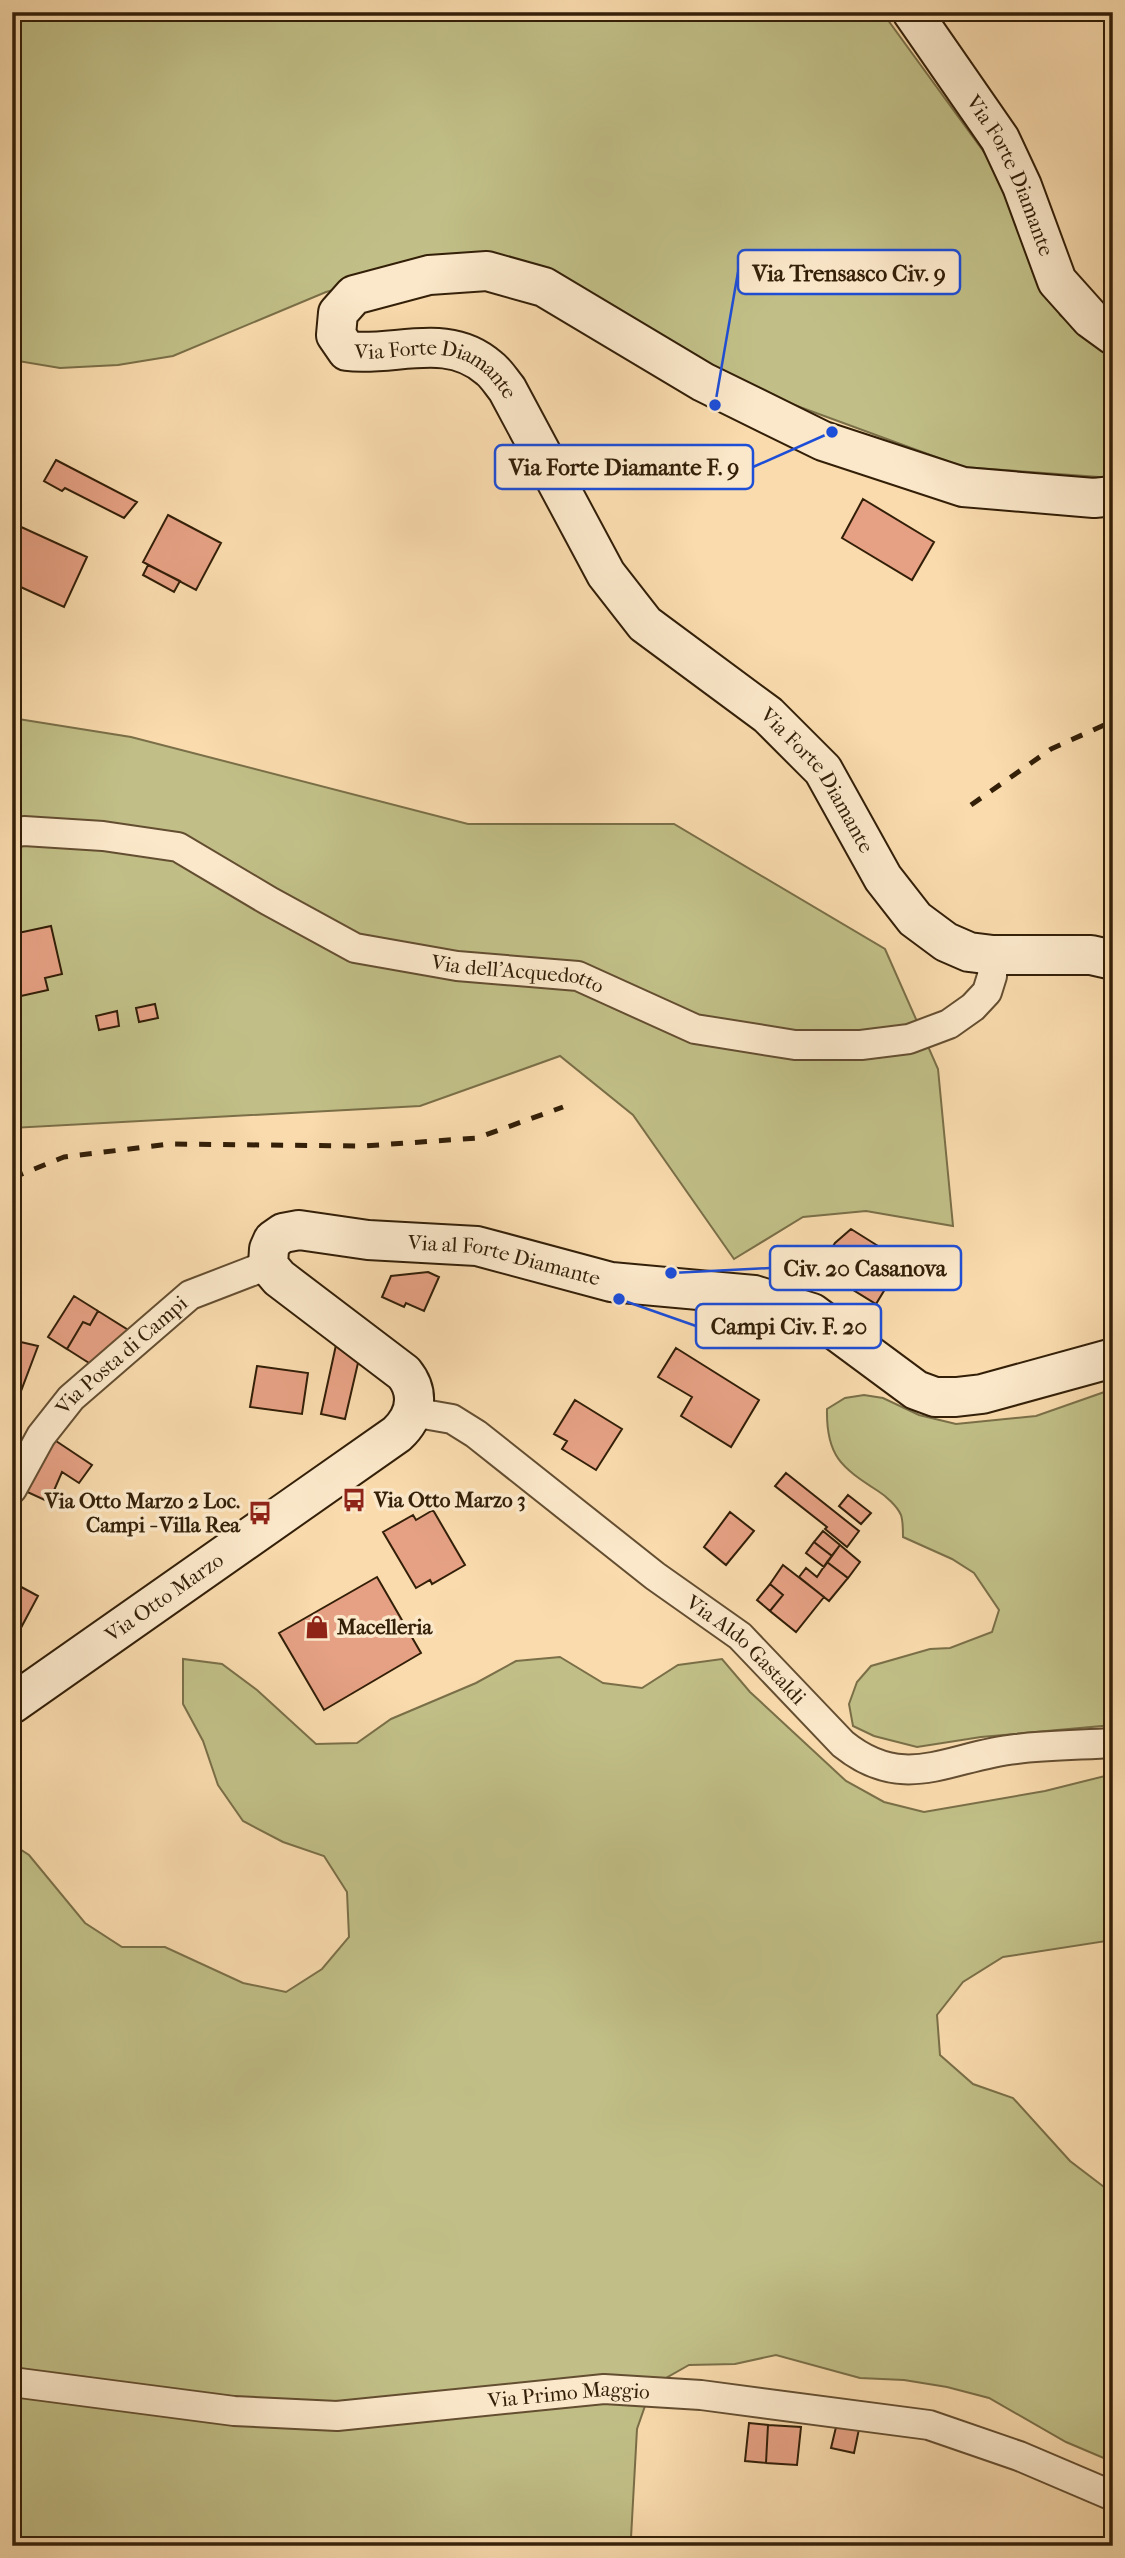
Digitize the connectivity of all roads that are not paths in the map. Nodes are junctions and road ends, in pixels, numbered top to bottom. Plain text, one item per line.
1 (912, 12) edge
2 (1113, 335) edge
3 (1113, 496) edge
4 (12, 833) edge
5 (993, 955) junction
6 (1113, 960) edge
7 (268, 1265) junction
8 (1113, 1358) edge
9 (412, 1412) junction
10 (12, 1489) edge
11 (12, 1704) edge
12 (1113, 1743) edge
13 (12, 2382) edge
14 (1113, 2496) edge

1 - 2 main road, Via Forte Diamante
3 - 5 main road, Via Forte Diamante
4 - 5 street, Via dell'Acquedotto
5 - 6 main road
7 - 8 main road, Via al Forte Diamante
7 - 9 main road
7 - 10 street, Via Posta di Campi
9 - 11 main road, Via Otto Marzo
9 - 12 street, Via Aldo Gastaldi
13 - 14 street, Via Primo Maggio

